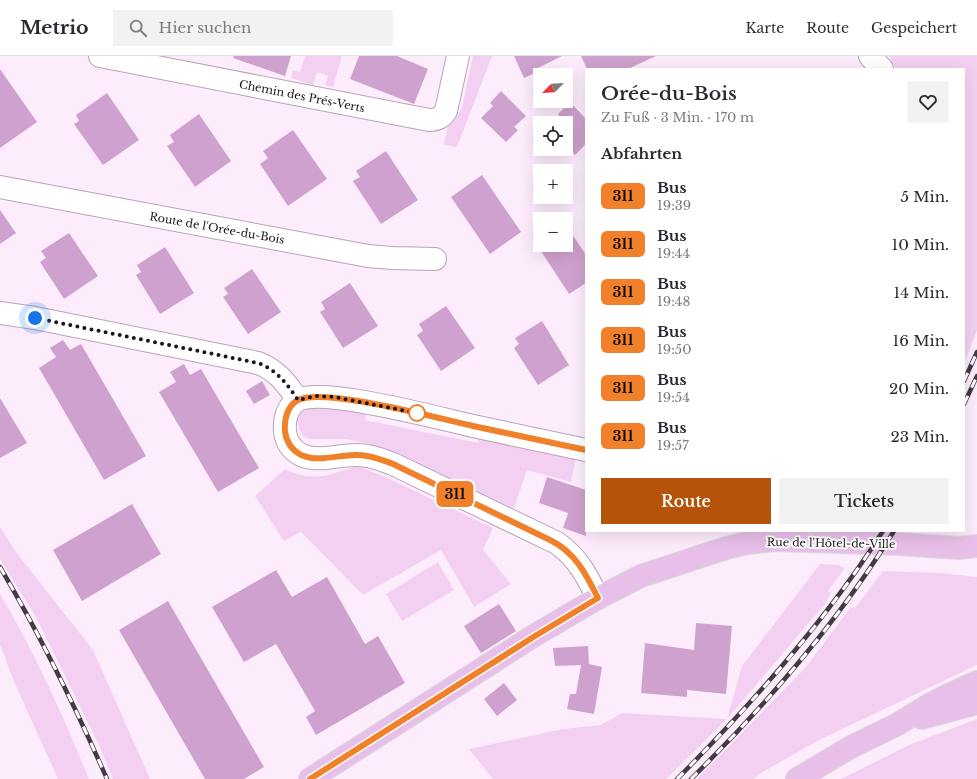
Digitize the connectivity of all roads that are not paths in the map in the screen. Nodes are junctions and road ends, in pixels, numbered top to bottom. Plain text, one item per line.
1 (100, 56) edge
2 (458, 56) edge
3 (870, 56) edge
4 (881, 68) edge
5 (0, 187) edge
6 (435, 259) dead end
7 (0, 313) edge
8 (298, 400) junction
9 (585, 450) edge
10 (971, 549) edge
11 (598, 598) junction
12 (977, 682) edge
13 (977, 703) edge
14 (898, 724) junction
15 (310, 779) edge
16 (797, 779) edge

1 - 2 street, Chemin des Prés-Verts
3 - 4 street
5 - 6 street, Route de l'Orée-du-Bois
7 - 8 street
8 - 9 street
8 - 11 street
10 - 11 main road, Rue de l'Hôtel-de-Ville
11 - 15 main road, Rue de l'Hôtel-de-Ville
12 - 14 main road
13 - 14 main road
14 - 16 main road

